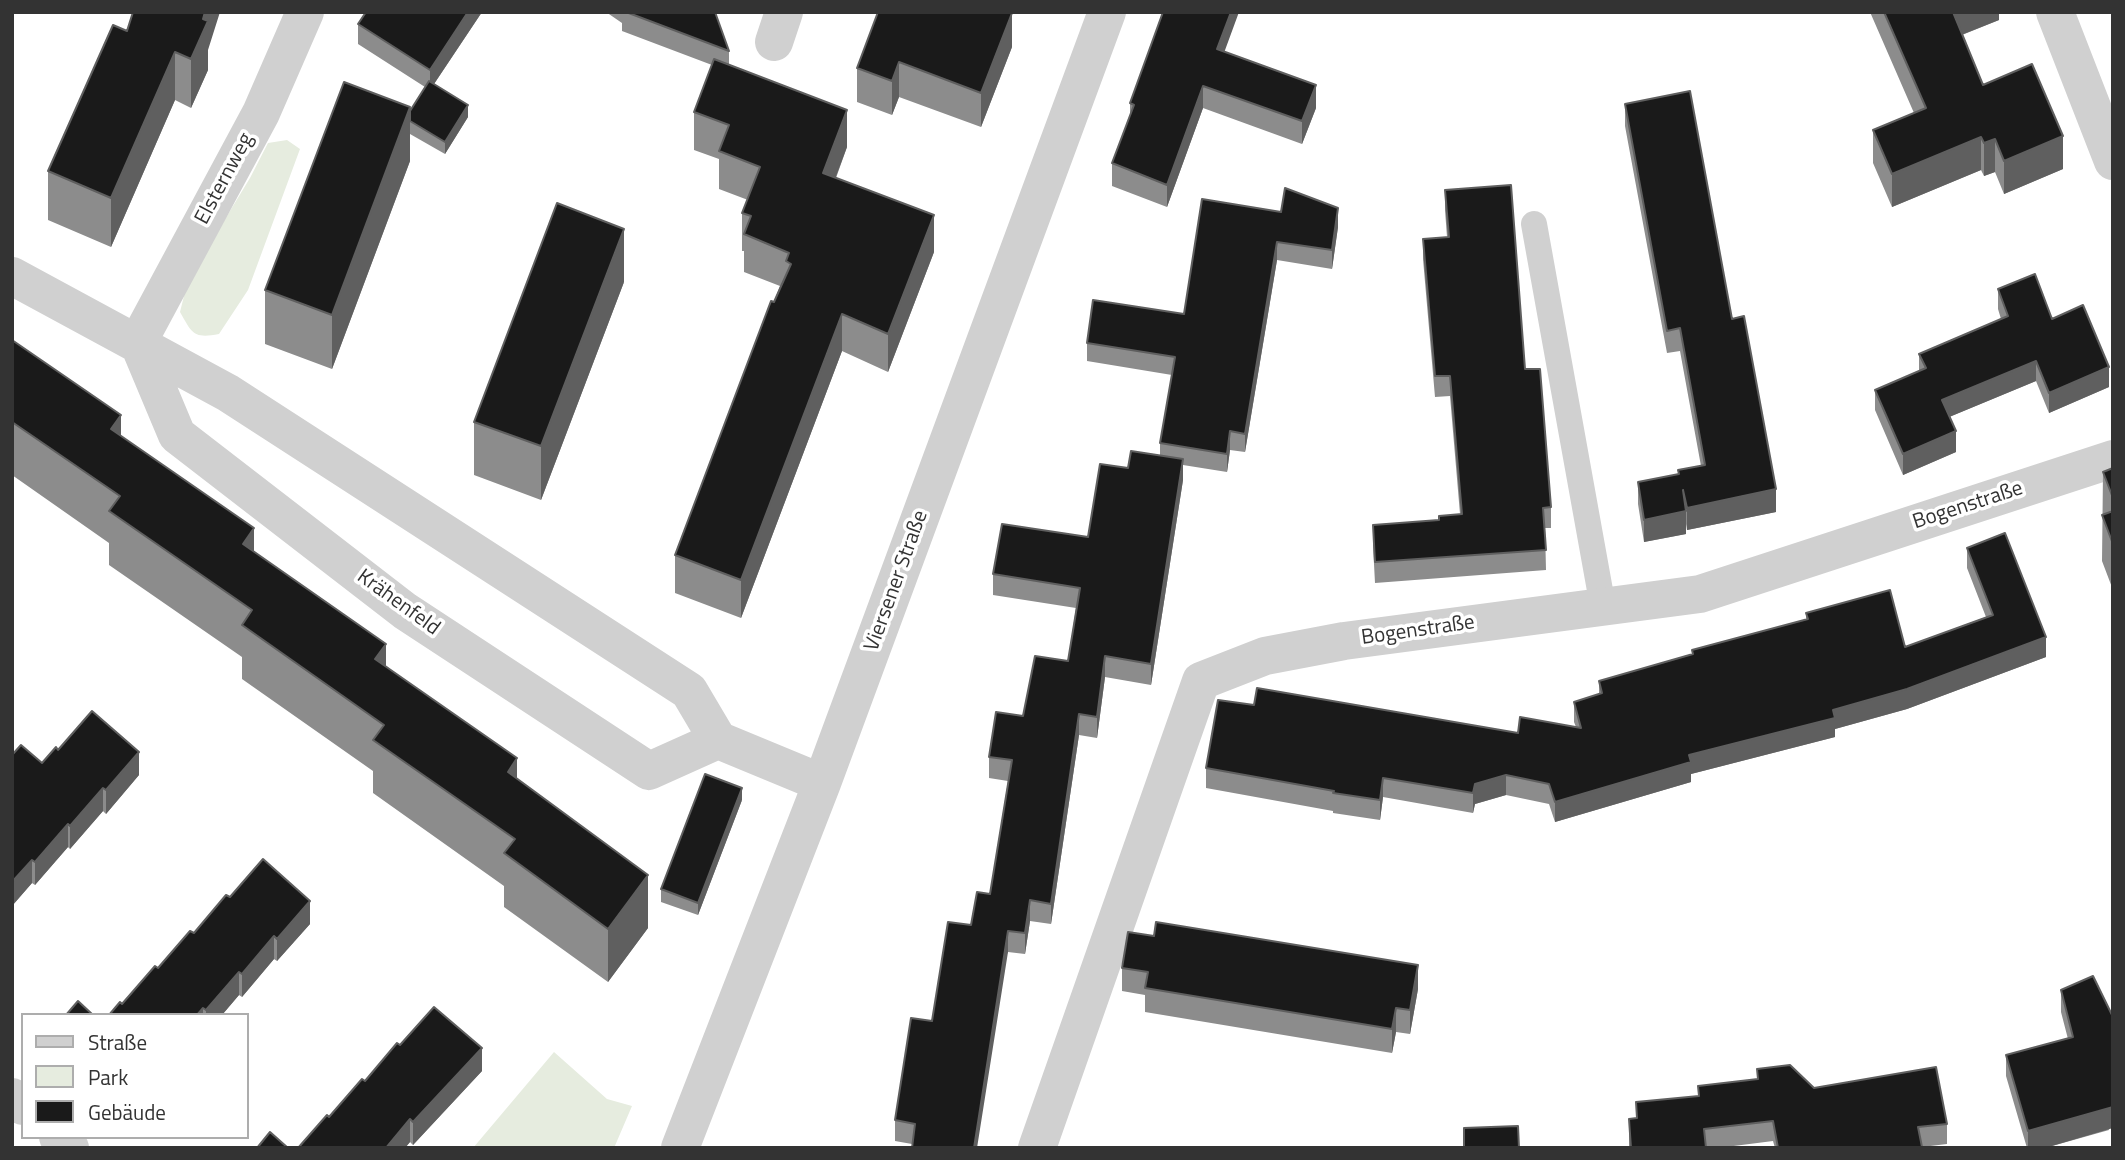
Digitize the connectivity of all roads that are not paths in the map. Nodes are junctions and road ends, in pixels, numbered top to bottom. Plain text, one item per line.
1 (305, 12) edge
2 (1107, 12) edge
3 (2055, 12) edge
4 (2113, 160) edge
5 (1534, 224) dead end
6 (12, 276) edge
7 (138, 342) junction
8 (2113, 458) edge
9 (1603, 607) junction
10 (718, 740) junction
11 (822, 782) junction
12 (680, 1148) edge
13 (1037, 1148) edge

1 - 7 street, Elsternweg
2 - 11 street, Viersener Straße
3 - 4 street
5 - 9 lane
6 - 7 street
7 - 10 street
7 - 10 street, Krähenfeld
8 - 9 street, Bogenstraße
9 - 13 street, Bogenstraße
10 - 11 street
11 - 12 street, Viersener Straße

